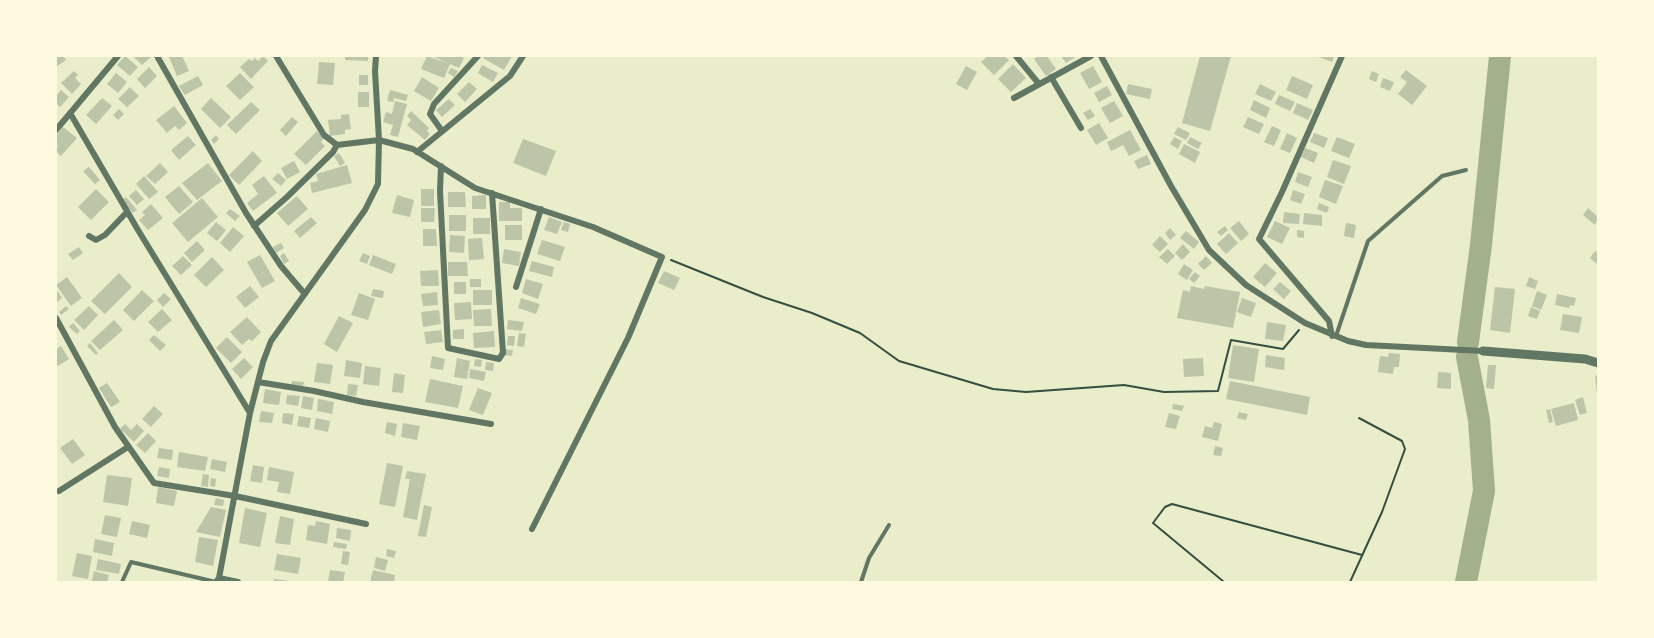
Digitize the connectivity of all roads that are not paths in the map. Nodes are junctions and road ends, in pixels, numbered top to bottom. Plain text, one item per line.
1 (118, 56) edge
2 (157, 56) edge
3 (276, 56) edge
4 (376, 56) edge
5 (478, 56) edge
6 (523, 56) edge
7 (1016, 56) edge
8 (1091, 56) edge
9 (1101, 56) edge
10 (1342, 56) edge
11 (1051, 77) junction
12 (1039, 84) junction
13 (1014, 98) dead end
14 (70, 113) junction
15 (1081, 128) dead end
16 (56, 130) edge
17 (442, 131) junction
18 (379, 140) junction
19 (337, 145) junction
20 (417, 152) junction
21 (441, 166) junction
22 (1466, 170) dead end
23 (492, 193) junction
24 (541, 209) junction
25 (128, 212) junction
26 (254, 226) junction
27 (89, 236) dead end
28 (516, 287) dead end
29 (304, 293) junction
30 (56, 318) edge
31 (1334, 336) junction
32 (1483, 351) joint
33 (1599, 363) edge
34 (258, 382) junction
35 (250, 413) junction
36 (491, 424) dead end
37 (128, 447) junction
38 (59, 491) dead end
39 (235, 496) junction
40 (366, 525) dead end
41 (889, 525) dead end
42 (532, 529) dead end
43 (217, 581) edge
44 (122, 582) edge
45 (238, 582) edge
46 (861, 582) edge

1 - 14 street
2 - 26 street
3 - 19 street
4 - 18 street
5 - 17 street
6 - 17 street
7 - 12 street
8 - 11 street
9 - 31 street
10 - 31 street
11 - 12 street
11 - 15 street
12 - 13 street
14 - 16 street
14 - 25 street
17 - 20 street
18 - 19 street
18 - 20 street
18 - 29 street
19 - 26 street
20 - 21 street
21 - 23 street
21 - 23 street
22 - 31 lane
23 - 24 street
24 - 28 street
24 - 42 street
25 - 27 street
25 - 35 street
26 - 29 street
29 - 34 street
30 - 37 street
31 - 32 street
32 - 33 street
34 - 35 street
34 - 36 street
35 - 39 street
37 - 38 street
37 - 39 street
39 - 40 street
39 - 43 street
41 - 46 lane
43 - 44 lane
43 - 45 street

